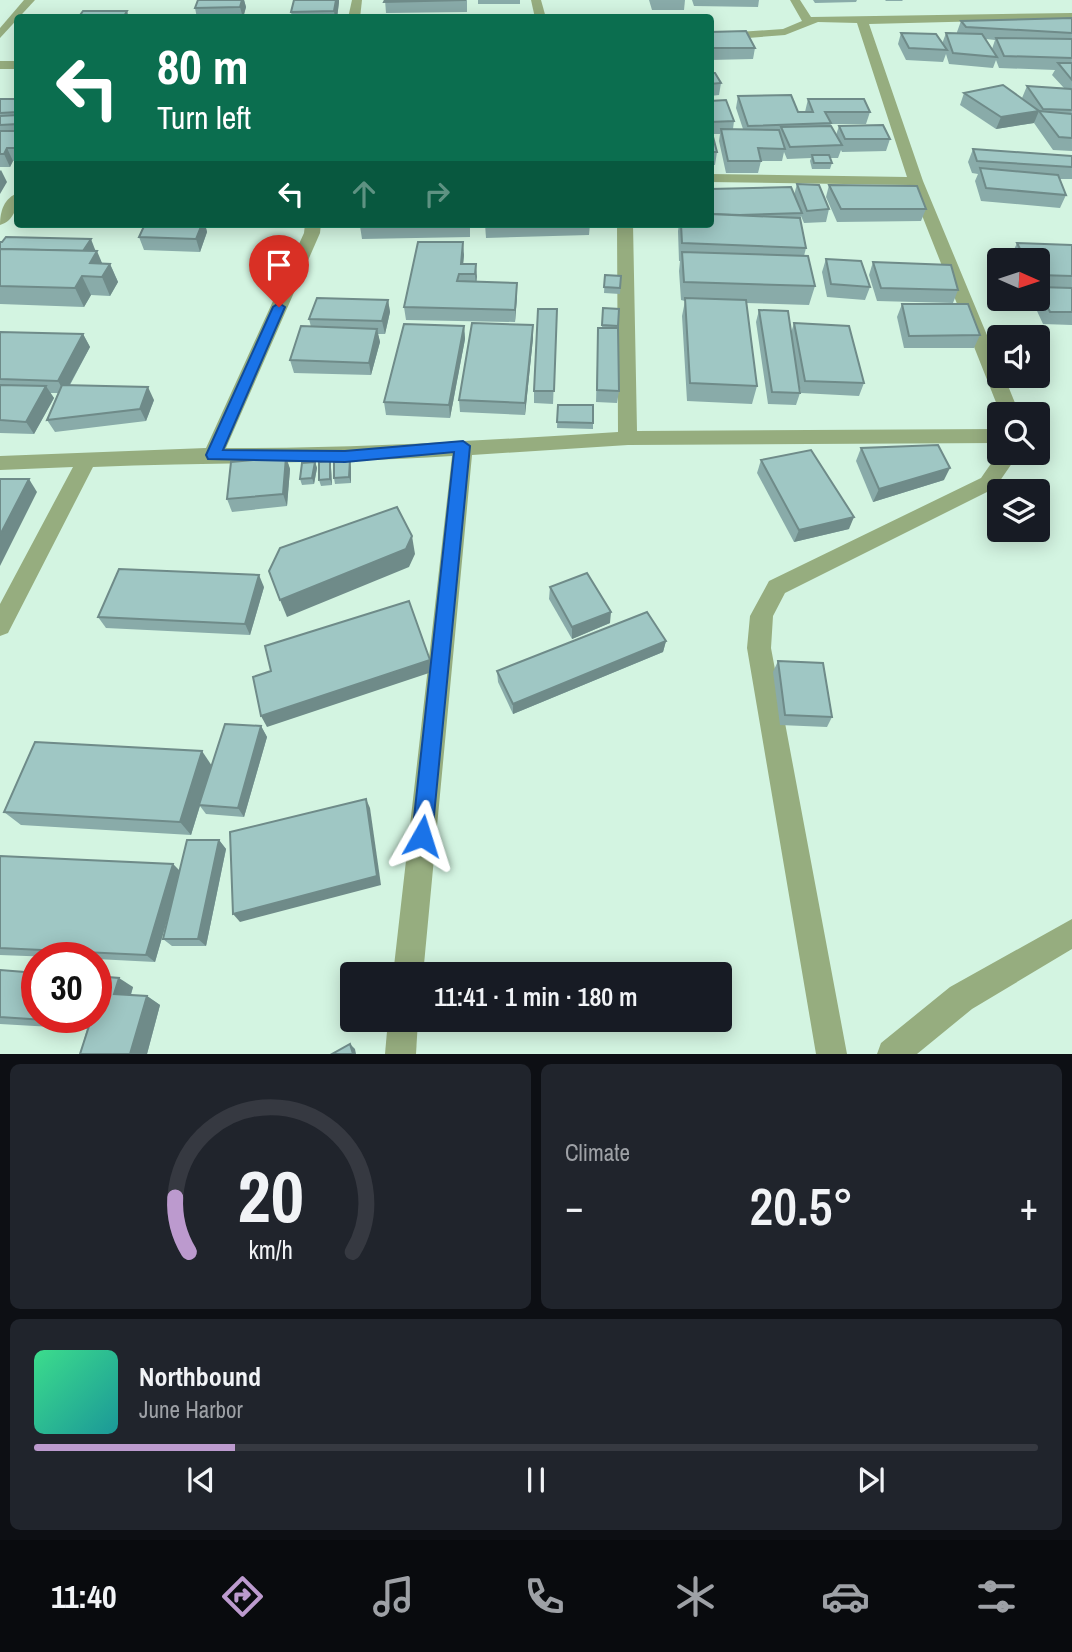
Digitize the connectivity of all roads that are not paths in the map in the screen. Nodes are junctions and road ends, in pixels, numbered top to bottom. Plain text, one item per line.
1 (30, 0) edge
2 (795, 0) edge
3 (18, 14) edge
4 (1072, 16) edge
5 (14, 19) edge
6 (862, 21) junction
7 (810, 24) junction
8 (0, 35) edge
9 (714, 38) edge
10 (714, 178) edge
11 (916, 181) junction
12 (14, 202) edge
13 (0, 220) edge
14 (311, 228) edge
15 (625, 228) edge
16 (1006, 402) edge
17 (987, 436) edge
18 (628, 438) junction
19 (463, 446) junction
20 (213, 455) junction
21 (86, 461) junction
22 (0, 463) edge
23 (1001, 465) edge
24 (0, 626) edge
25 (1072, 933) edge
26 (409, 962) edge
27 (402, 1032) edge
28 (400, 1054) edge
29 (832, 1054) edge
30 (892, 1054) edge

1 - 3 street
2 - 7 street
4 - 6 street
5 - 8 street
6 - 7 street
6 - 11 street
7 - 9 street
10 - 11 street
11 - 16 street
12 - 13 street
14 - 20 street
15 - 18 street
17 - 18 street
18 - 19 street
19 - 20 street
19 - 26 street
20 - 21 street
21 - 22 street
21 - 24 street
23 - 29 street
25 - 30 street
27 - 28 street

